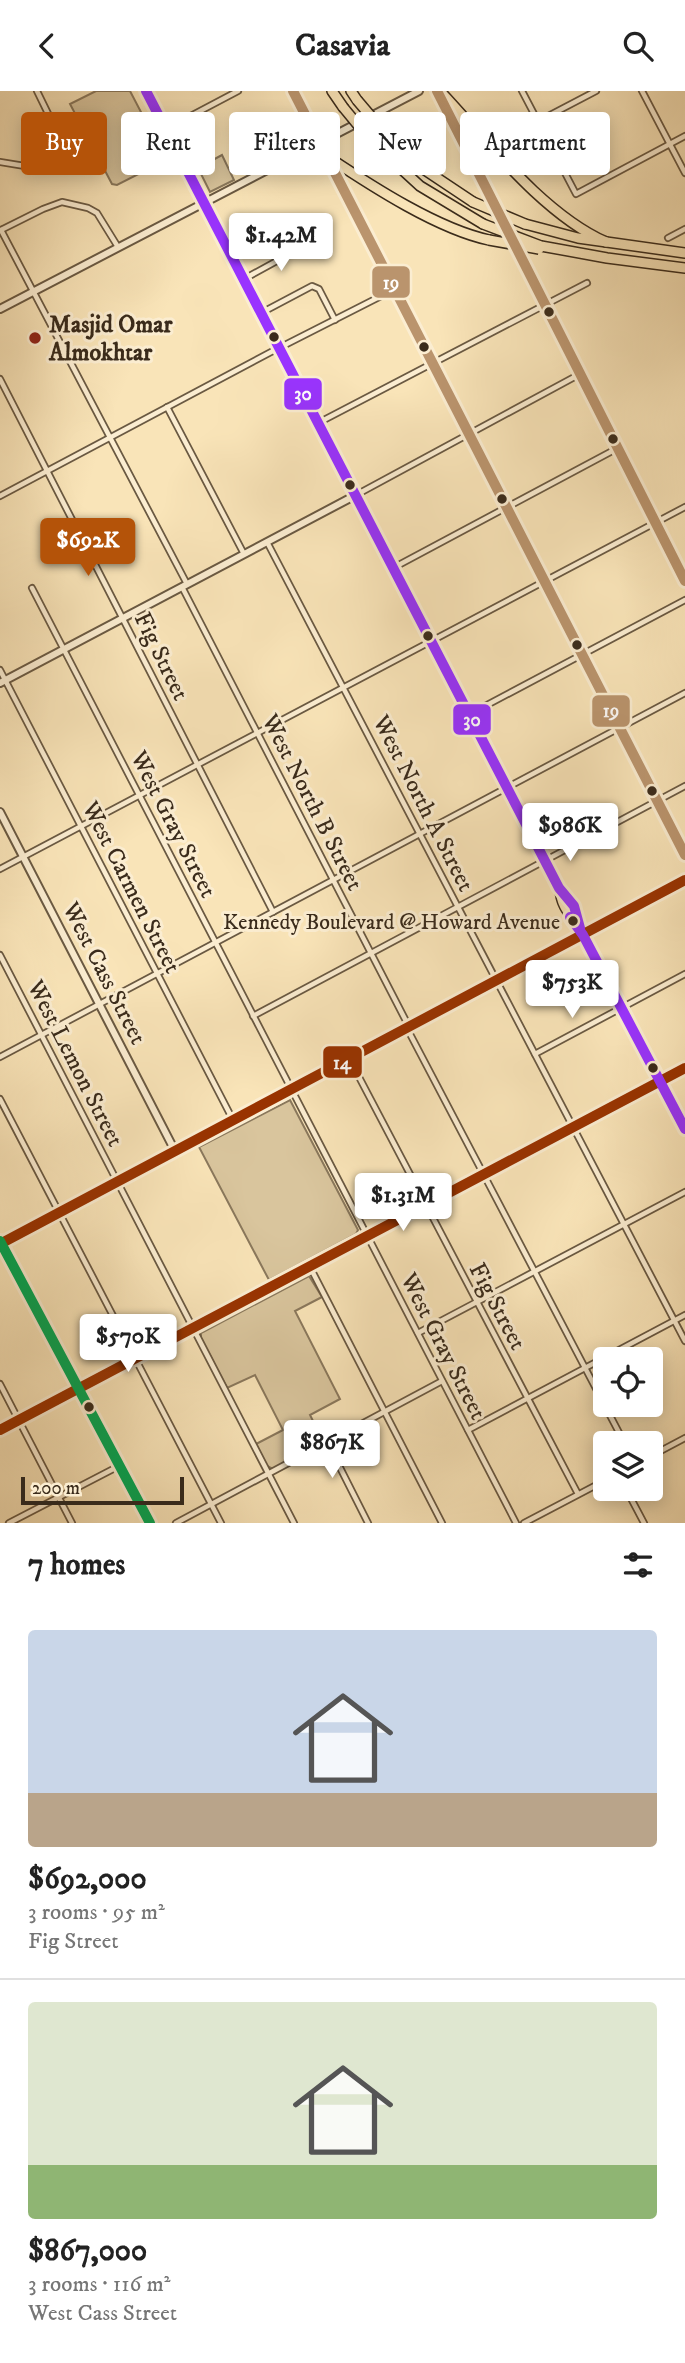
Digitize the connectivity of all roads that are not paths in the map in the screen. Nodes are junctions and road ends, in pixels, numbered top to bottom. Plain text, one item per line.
1 (37, 91) edge
2 (146, 91) edge
3 (293, 91) edge
4 (332, 91) edge
5 (351, 91) edge
6 (419, 91) edge
7 (438, 91) edge
8 (522, 91) edge
9 (596, 91) edge
10 (642, 91) edge
11 (234, 92) edge
12 (156, 112) edge
13 (197, 112) edge
14 (304, 112) edge
15 (533, 112) edge
16 (555, 112) edge
17 (340, 132) edge
18 (685, 136) edge
19 (670, 144) junction
20 (0, 162) edge
21 (340, 164) edge
22 (685, 173) edge
23 (189, 175) edge
24 (259, 175) edge
25 (337, 175) edge
26 (566, 175) edge
27 (204, 204) junction
28 (685, 229) edge
29 (1, 230) edge
30 (668, 238) dead end
31 (606, 242) junction
32 (306, 245) dead end
33 (545, 247) junction
34 (118, 248) junction
35 (685, 253) edge
36 (685, 268) edge
37 (244, 279) junction
38 (587, 283) dead end
39 (395, 289) junction
40 (34, 292) junction
41 (545, 305) junction
42 (0, 309) edge
43 (261, 313) junction
44 (335, 320) junction
45 (279, 348) junction
46 (433, 363) junction
47 (580, 374) junction
48 (0, 379) edge
49 (167, 407) junction
50 (318, 423) junction
51 (469, 434) junction
52 (110, 437) junction
53 (616, 449) junction
54 (47, 471) junction
55 (356, 495) junction
56 (0, 496) edge
57 (685, 507) edge
58 (506, 509) junction
59 (654, 522) junction
60 (267, 542) junction
61 (244, 554) junction
62 (393, 568) junction
63 (543, 581) junction
64 (685, 581) edge
65 (184, 585) junction
66 (32, 587) dead end
67 (685, 600) edge
68 (123, 618) junction
69 (432, 641) junction
70 (64, 649) junction
71 (581, 655) junction
72 (0, 670) edge
73 (3, 682) edge
74 (344, 687) junction
75 (685, 693) edge
76 (470, 714) junction
77 (619, 728) junction
78 (257, 733) junction
79 (197, 765) junction
80 (685, 786) edge
81 (508, 787) junction
82 (139, 795) junction
83 (657, 801) junction
84 (0, 812) edge
85 (81, 826) junction
86 (420, 834) junction
87 (685, 855) edge
88 (23, 857) junction
89 (546, 861) junction
90 (0, 869) edge
91 (333, 880) junction
92 (685, 880) edge
93 (458, 907) junction
94 (273, 912) junction
95 (582, 931) junction
96 (215, 942) junction
97 (372, 953) junction
98 (0, 955) edge
99 (157, 973) junction
100 (685, 974) edge
101 (496, 980) junction
102 (99, 1004) junction
103 (621, 1008) junction
104 (253, 1016) junction
105 (408, 1027) junction
106 (41, 1035) junction
107 (535, 1054) junction
108 (0, 1056) edge
109 (349, 1058) junction
110 (685, 1067) edge
111 (660, 1081) junction
112 (291, 1089) junction
113 (0, 1099) edge
114 (233, 1120) junction
115 (572, 1127) junction
116 (685, 1129) edge
117 (175, 1151) junction
118 (483, 1174) junction
119 (117, 1182) junction
120 (685, 1192) edge
121 (425, 1205) junction
122 (59, 1212) junction
123 (624, 1224) junction
124 (367, 1236) junction
125 (0, 1243) edge
126 (310, 1267) junction
127 (534, 1272) junction
128 (476, 1302) junction
129 (685, 1315) edge
130 (674, 1321) junction
131 (193, 1328) junction
132 (418, 1333) junction
133 (685, 1341) edge
134 (135, 1360) junction
135 (585, 1367) junction
136 (442, 1381) junction
137 (0, 1384) edge
138 (77, 1390) junction
139 (527, 1398) junction
140 (384, 1412) junction
141 (19, 1420) junction
142 (319, 1426) dead end
143 (0, 1430) edge
144 (468, 1430) junction
145 (618, 1431) edge
146 (685, 1438) edge
147 (327, 1443) junction
148 (663, 1450) edge
149 (119, 1466) junction
150 (268, 1473) junction
151 (593, 1487) edge
152 (578, 1495) junction
153 (58, 1498) junction
154 (632, 1501) edge
155 (211, 1504) junction
156 (9, 1523) edge
157 (72, 1523) edge
158 (150, 1523) edge
159 (176, 1523) edge
160 (221, 1523) edge
161 (294, 1523) edge
162 (368, 1523) edge
163 (442, 1523) edge
164 (516, 1523) edge
165 (524, 1523) edge
166 (644, 1523) edge

1 - 20 street
2 - 12 main road
3 - 14 main road
4 - 33 highway, bridge
5 - 31 highway, bridge
6 - 17 street
7 - 31 highway
7 - 41 main road
8 - 15 street
9 - 16 street
10 - 19 street
11 - 13 street
18 - 19 street
19 - 22 street
19 - 26 street
21 - 33 highway, bridge
23 - 27 main road
24 - 27 street
25 - 39 main road
27 - 34 street
27 - 37 main road
28 - 30 street
29 - 34 street
29 - 40 street, West North B Street
31 - 35 highway
32 - 37 street
33 - 36 highway
34 - 40 street
37 - 43 main road
38 - 41 street
39 - 44 street
39 - 46 main road
40 - 42 street
40 - 52 street, West North B Street
41 - 46 street
41 - 47 main road
43 - 44 street
43 - 45 main road
44 - 45 street
45 - 49 street
45 - 50 main road
46 - 50 street
46 - 51 main road
47 - 51 street
47 - 53 main road
48 - 54 street, Fig Street
49 - 52 street
49 - 61 street
50 - 55 main road
51 - 55 street
51 - 58 main road
52 - 54 street
52 - 65 street, West North B Street
53 - 58 street
53 - 59 main road
54 - 56 street
54 - 68 street, Fig Street
55 - 60 street
55 - 62 main road
57 - 59 street
58 - 62 street
58 - 63 main road
59 - 63 street
59 - 64 main road
60 - 61 street
60 - 74 street, West North A Street
61 - 65 street
62 - 69 main road
63 - 69 street
63 - 71 main road
65 - 68 street
65 - 78 street, West North B Street
66 - 70 street, West Gray Street
67 - 71 street
68 - 70 street
68 - 79 street, Fig Street
69 - 74 street
69 - 76 main road
70 - 73 street
70 - 82 street, West Gray Street
71 - 76 street
71 - 77 main road
72 - 73 street, West Carmen Street
73 - 85 street, West Carmen Street
74 - 78 street
74 - 86 street, West North A Street
75 - 77 street
76 - 81 main road
77 - 81 street
77 - 83 main road
78 - 79 street
78 - 91 street, West North B Street
79 - 82 street
79 - 94 street, Fig Street
80 - 83 street
81 - 86 street
81 - 89 main road
82 - 85 street
82 - 96 street, West Gray Street
83 - 87 main road
83 - 89 street
84 - 88 street, West Cass Street
85 - 88 street
85 - 99 street, West Carmen Street
86 - 91 street
86 - 93 street, West North A Street
88 - 90 street
88 - 102 street, West Cass Street
89 - 93 street
89 - 95 main road
91 - 94 street
91 - 97 street, West North B Street
92 - 95 main road
93 - 97 street
93 - 101 street, West North A Street
94 - 96 street
95 - 101 main road
95 - 103 main road
96 - 99 street
96 - 104 street, West Gray Street
97 - 104 street
97 - 105 street, West North B Street
98 - 106 street, West Lemon Street
99 - 102 street
99 - 114 street, West Carmen Street
100 - 103 street
101 - 105 main road
101 - 107 street, West North A Street
102 - 106 street
102 - 117 street, West Cass Street
103 - 107 street
103 - 111 main road
104 - 112 street, West Gray Street
105 - 109 main road
105 - 118 street, West North B Street
106 - 108 street
106 - 119 street, West Lemon Street
107 - 115 street, West North A Street
109 - 112 main road
109 - 121 street, Fig Street
110 - 111 main road
111 - 115 main road
111 - 116 main road
112 - 114 main road
112 - 124 street, West Gray Street
113 - 122 street
114 - 117 main road
115 - 118 main road
115 - 123 street, West North A Street
117 - 119 main road
118 - 121 main road
118 - 127 street, West North B Street
119 - 122 main road
119 - 131 street, West Lemon Street
120 - 123 street
121 - 124 main road
121 - 128 street, Fig Street
122 - 125 main road
122 - 134 street
123 - 127 street
123 - 130 street, West North A Street
124 - 126 main road
124 - 132 street, West Gray Street
125 - 138 street
126 - 131 main road
126 - 140 street
127 - 128 street
127 - 135 street, West North B Street
128 - 132 street
128 - 139 street, Fig Street
129 - 130 street
130 - 133 street, West North A Street
130 - 135 street
131 - 134 main road
131 - 150 street, West Lemon Street
132 - 136 street, West Gray Street
134 - 138 main road
134 - 155 street
135 - 139 street
135 - 145 street, West North B Street
136 - 140 street
136 - 144 street, West Gray Street
137 - 141 street
138 - 141 main road
138 - 149 street
139 - 144 street
139 - 152 street, Fig Street
140 - 147 street
140 - 163 street
141 - 143 main road
141 - 153 street
142 - 147 street
144 - 164 street, West Gray Street
146 - 148 street
147 - 150 street
147 - 162 street
149 - 153 street
149 - 158 street
150 - 155 street
150 - 161 street, West Lemon Street
151 - 152 street
152 - 165 street
153 - 156 street
153 - 157 street
154 - 166 street
155 - 159 street
155 - 160 street

